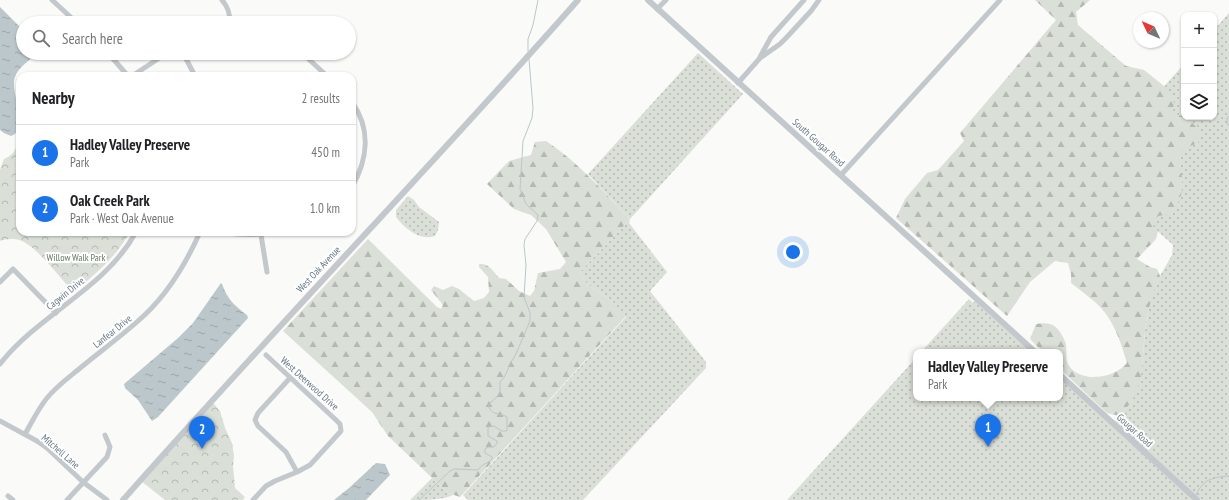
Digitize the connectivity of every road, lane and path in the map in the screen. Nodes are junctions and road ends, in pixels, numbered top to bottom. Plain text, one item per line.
1 (52, 0) edge
2 (222, 0) edge
3 (578, 0) edge
4 (648, 0) edge
5 (666, 0) edge
6 (804, 0) edge
7 (819, 0) edge
8 (1000, 0) edge
9 (657, 9) junction
10 (69, 16) edge
11 (230, 16) edge
12 (760, 58) junction
13 (114, 60) edge
14 (156, 60) edge
15 (186, 60) edge
16 (310, 60) edge
17 (125, 72) edge
18 (138, 72) edge
19 (192, 72) edge
20 (323, 72) edge
21 (738, 83) junction
22 (356, 107) edge
23 (841, 175) junction
24 (356, 179) edge
25 (134, 236) edge
26 (198, 236) edge
27 (261, 236) edge
28 (267, 272) dead end
29 (0, 282) edge
30 (56, 312) junction
31 (264, 343) junction
32 (1032, 349) edge
33 (253, 354) junction
34 (266, 355) junction
35 (0, 364) edge
36 (290, 378) junction
37 (1063, 378) edge
38 (0, 421) edge
39 (25, 434) junction
40 (105, 435) dead end
41 (297, 472) junction
42 (83, 482) junction
43 (8, 496) dead end
44 (13, 500) edge
45 (67, 500) edge
46 (107, 500) edge
47 (123, 500) edge
48 (253, 500) edge
49 (1197, 500) edge

1 - 10 street
2 - 11 street
3 - 31 street, West Oak Avenue
4 - 9 street, South Gougar Road
5 - 9 street
6 - 12 street
7 - 12 street
8 - 23 street
9 - 21 street, South Gougar Road
12 - 21 street
13 - 17 street
14 - 18 street
15 - 19 street
16 - 20 street
21 - 23 street, South Gougar Road
22 - 24 street
23 - 32 street, South Gougar Road
25 - 30 street, Cagwin Drive
26 - 39 street, Lanfear Drive
27 - 28 street
29 - 30 street
30 - 35 street, Cagwin Drive
31 - 33 street, West Oak Avenue
31 - 34 street
33 - 34 street
33 - 47 street, West Oak Avenue
34 - 36 street, West Deerwood Drive
36 - 41 street
36 - 41 street, West Deerwood Drive
37 - 49 street, Gougar Road
38 - 39 street, Mitchell Lane
39 - 42 street, Mitchell Lane
40 - 42 street
41 - 48 street, West Deerwood Drive
42 - 45 street
42 - 46 street, Mitchell Lane
43 - 44 street

